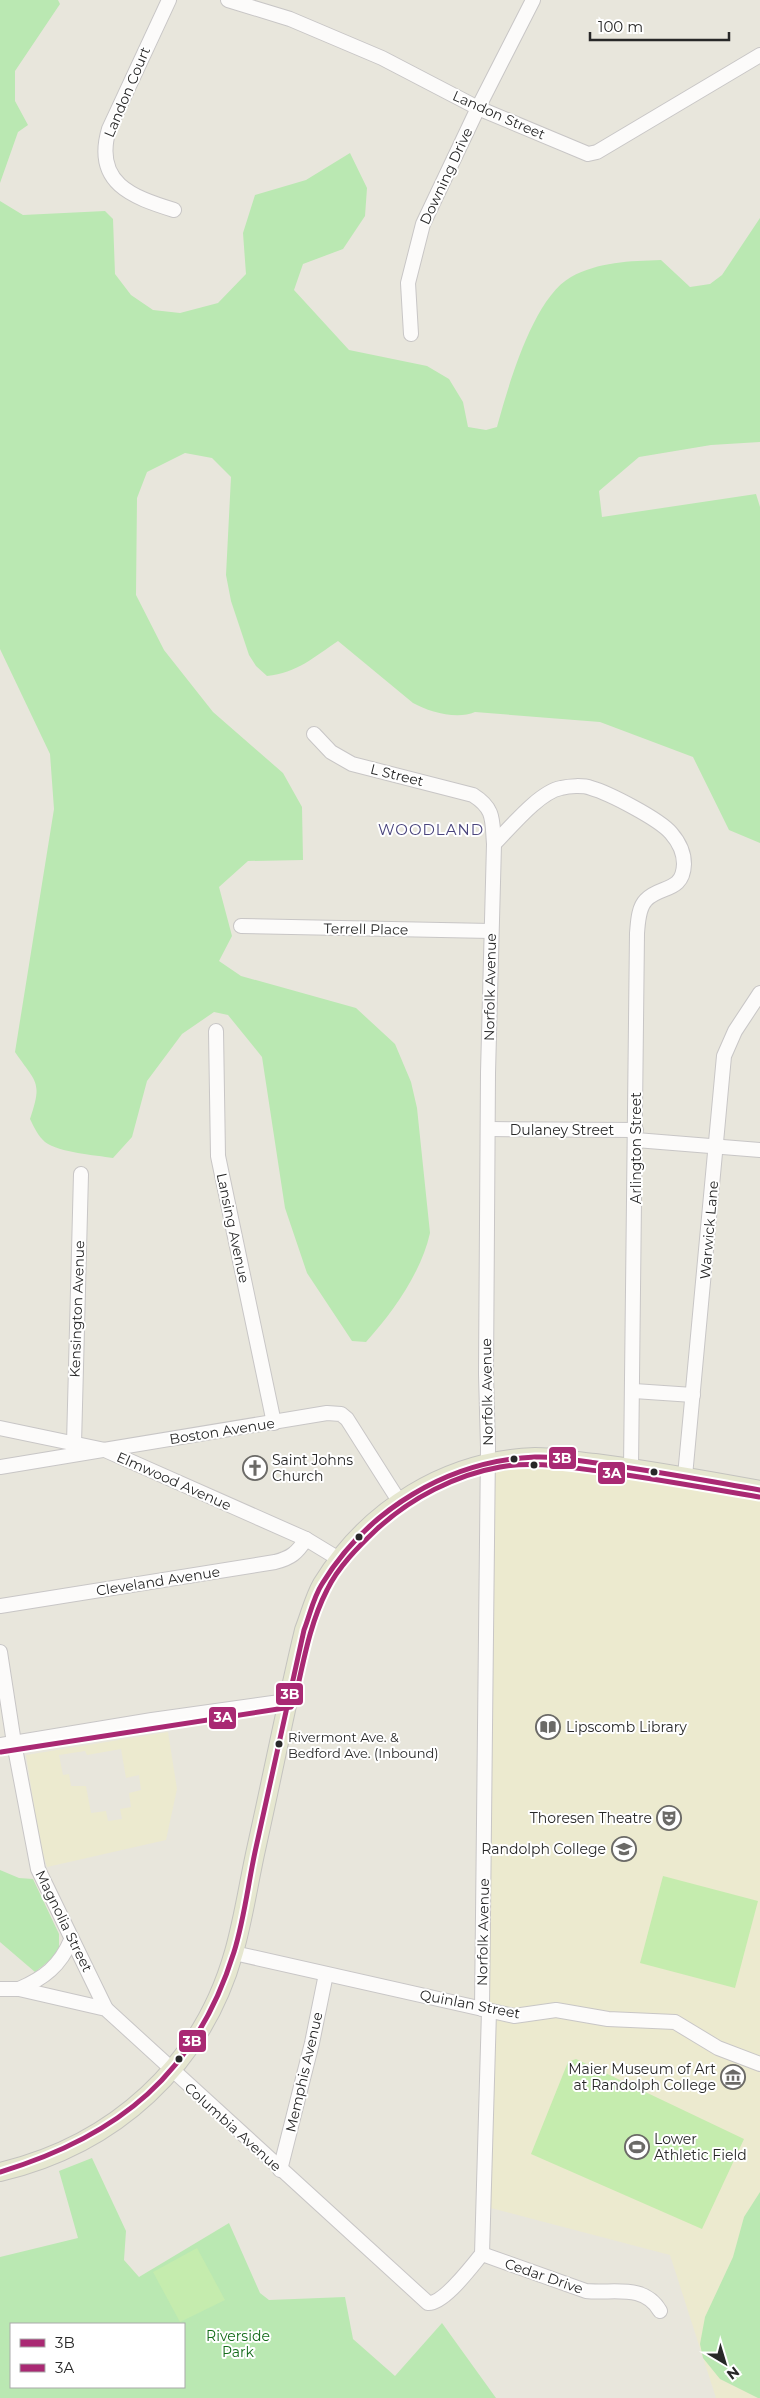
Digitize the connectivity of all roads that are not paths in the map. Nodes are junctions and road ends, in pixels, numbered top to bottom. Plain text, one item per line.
1 (169, 0) edge
2 (228, 0) edge
3 (533, 0) edge
4 (760, 55) edge
5 (478, 108) junction
6 (174, 210) dead end
7 (411, 334) dead end
8 (314, 734) dead end
9 (488, 806) joint
10 (494, 844) junction
11 (241, 926) dead end
12 (491, 931) junction
13 (760, 993) edge
14 (216, 1031) dead end
15 (489, 1129) junction
16 (636, 1135) junction
17 (717, 1147) junction
18 (760, 1150) edge
19 (81, 1174) dead end
20 (634, 1391) junction
21 (693, 1395) junction
22 (274, 1422) junction
23 (0, 1428) edge
24 (74, 1444) junction
25 (105, 1450) junction
26 (488, 1462) junction
27 (0, 1467) edge
28 (631, 1468) junction
29 (685, 1476) junction
30 (760, 1490) edge
31 (399, 1501) junction
32 (306, 1539) junction
33 (339, 1560) junction
34 (0, 1606) edge
35 (0, 1652) edge
36 (287, 1701) junction
37 (7, 1744) edge
38 (72, 1940) junction
39 (234, 1953) junction
40 (326, 1974) junction
41 (0, 1989) edge
42 (19, 1989) junction
43 (106, 2009) junction
44 (485, 2010) junction
45 (760, 2064) edge
46 (172, 2070) junction
47 (280, 2170) junction
48 (0, 2172) edge
49 (482, 2254) junction
50 (660, 2311) dead end

1 - 6 street, Landon Court
2 - 5 street, Landon Street
3 - 5 street, Downing Drive
4 - 5 street, Landon Street
5 - 7 street, Downing Drive
8 - 9 street, L Street
9 - 10 street, Norfolk Avenue
10 - 12 street, Norfolk Avenue
10 - 16 street, Arlington Street
11 - 12 street, Terrell Place
12 - 15 street, Norfolk Avenue
13 - 17 street, Warwick Lane
14 - 22 street, Lansing Avenue
15 - 16 street, Dulaney Street
15 - 26 street, Norfolk Avenue
16 - 17 street, Dulaney Street
16 - 20 street, Arlington Street
17 - 18 street, Dulaney Street
17 - 21 street, Warwick Lane
19 - 24 street, Kensington Avenue
20 - 21 street
20 - 28 street, Arlington Street
21 - 29 street, Warwick Lane
22 - 25 street, Boston Avenue
22 - 31 street, Boston Avenue
23 - 24 street, Elmwood Avenue
24 - 25 street, Elmwood Avenue
25 - 27 street, Boston Avenue
25 - 32 street, Elmwood Avenue
26 - 28 main road
26 - 31 main road
26 - 44 street, Norfolk Avenue
28 - 29 main road
29 - 30 main road
31 - 33 main road
32 - 33 street, Elmwood Avenue
32 - 34 street, Cleveland Avenue
33 - 36 main road
35 - 37 street, Magnolia Street
36 - 37 street
36 - 39 main road
37 - 38 street, Magnolia Street
38 - 42 street, Columbia Avenue
38 - 43 street, Magnolia Street
39 - 40 street, Quinlan Street
39 - 46 main road
40 - 44 street, Quinlan Street
40 - 47 street, Memphis Avenue
41 - 42 street, Columbia Avenue
42 - 43 street, Columbia Avenue
43 - 46 street, Columbia Avenue
44 - 45 street, Quinlan Street
44 - 49 street, Norfolk Avenue
46 - 47 street, Columbia Avenue
46 - 48 main road
47 - 49 street, Columbia Avenue
49 - 50 street, Cedar Drive

